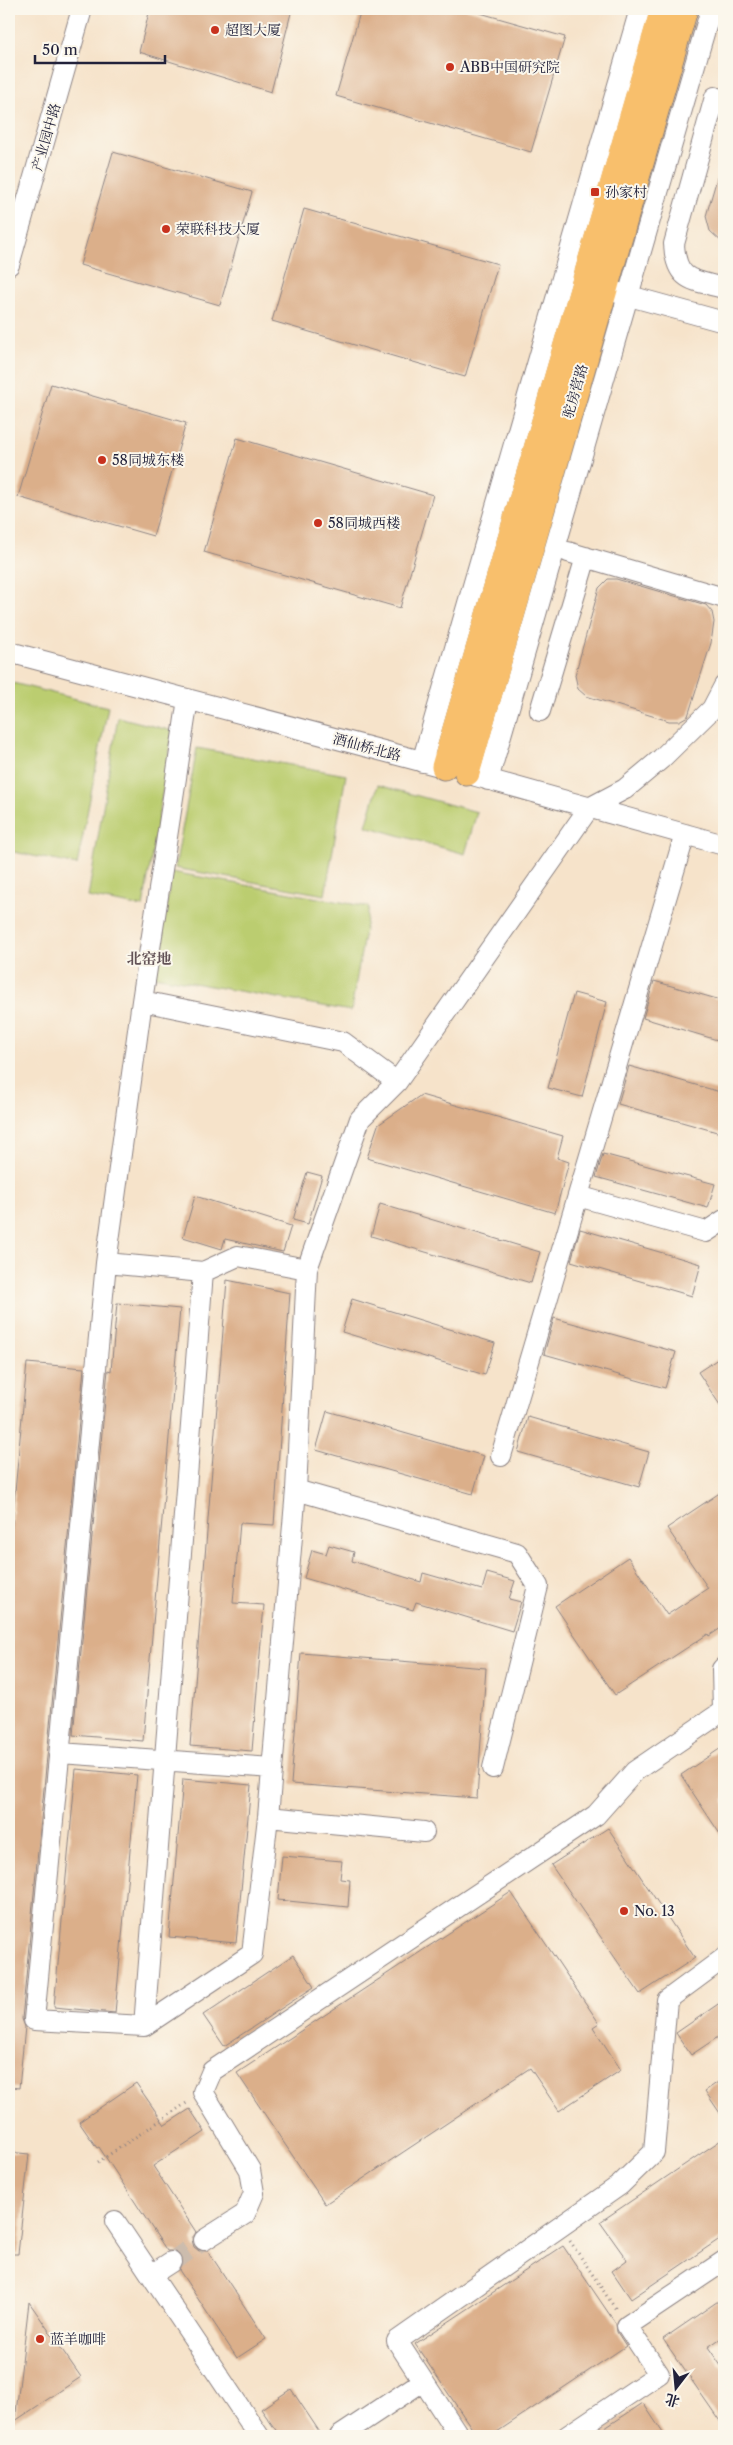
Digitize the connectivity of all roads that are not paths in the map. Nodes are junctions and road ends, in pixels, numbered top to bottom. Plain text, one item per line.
1 (82, 9) edge
2 (640, 9) edge
3 (663, 9) edge
4 (685, 9) edge
5 (711, 9) edge
6 (713, 96) edge
7 (9, 265) edge
8 (724, 288) edge
9 (604, 289) junction
10 (628, 296) junction
11 (724, 322) edge
12 (724, 598) edge
13 (9, 652) edge
14 (724, 686) edge
15 (188, 699) junction
16 (540, 711) dead end
17 (455, 771) junction
18 (589, 808) junction
19 (685, 834) junction
20 (724, 845) edge
21 (142, 1001) junction
22 (397, 1082) junction
23 (578, 1196) junction
24 (724, 1220) edge
25 (106, 1263) junction
26 (307, 1269) junction
27 (203, 1272) junction
28 (501, 1456) dead end
29 (296, 1490) junction
30 (724, 1668) edge
31 (723, 1694) edge
32 (60, 1753) junction
33 (166, 1759) junction
34 (272, 1768) junction
35 (493, 1768) dead end
36 (268, 1817) junction
37 (424, 1832) dead end
38 (724, 1958) edge
39 (144, 2026) junction
40 (115, 2222) dead end
41 (204, 2240) tunnel mouth
42 (724, 2261) edge
43 (171, 2262) tunnel mouth
44 (151, 2275) junction
45 (423, 2381) junction
46 (259, 2436) edge
47 (340, 2436) edge
48 (459, 2436) edge
49 (567, 2436) edge

1 - 7 street, 产业园中路
2 - 17 street
3 - 17 main road, 驼房营路
4 - 9 main road, 驼房营路
5 - 10 street
6 - 8 street
9 - 10 street
9 - 17 main road, 驼房营路
10 - 11 street
10 - 17 street
12 - 16 street
13 - 15 street, 酒仙桥北路
14 - 18 street
15 - 17 street, 酒仙桥北路
15 - 21 street
17 - 18 street, 酒仙桥北路
18 - 19 street, 酒仙桥北路
18 - 22 street
19 - 20 street, 酒仙桥北路
19 - 23 street
21 - 22 street
21 - 25 street
22 - 26 street
23 - 24 street
23 - 28 street
25 - 27 street
25 - 32 street
26 - 27 street
26 - 29 street
27 - 33 street
29 - 34 street
29 - 35 street
30 - 31 street
31 - 41 street
32 - 33 street
32 - 39 street
33 - 34 street
33 - 39 street
34 - 36 street
36 - 37 street
36 - 39 street
38 - 45 street
40 - 44 street
42 - 49 street
43 - 44 street
44 - 46 street
45 - 47 street
45 - 48 street

